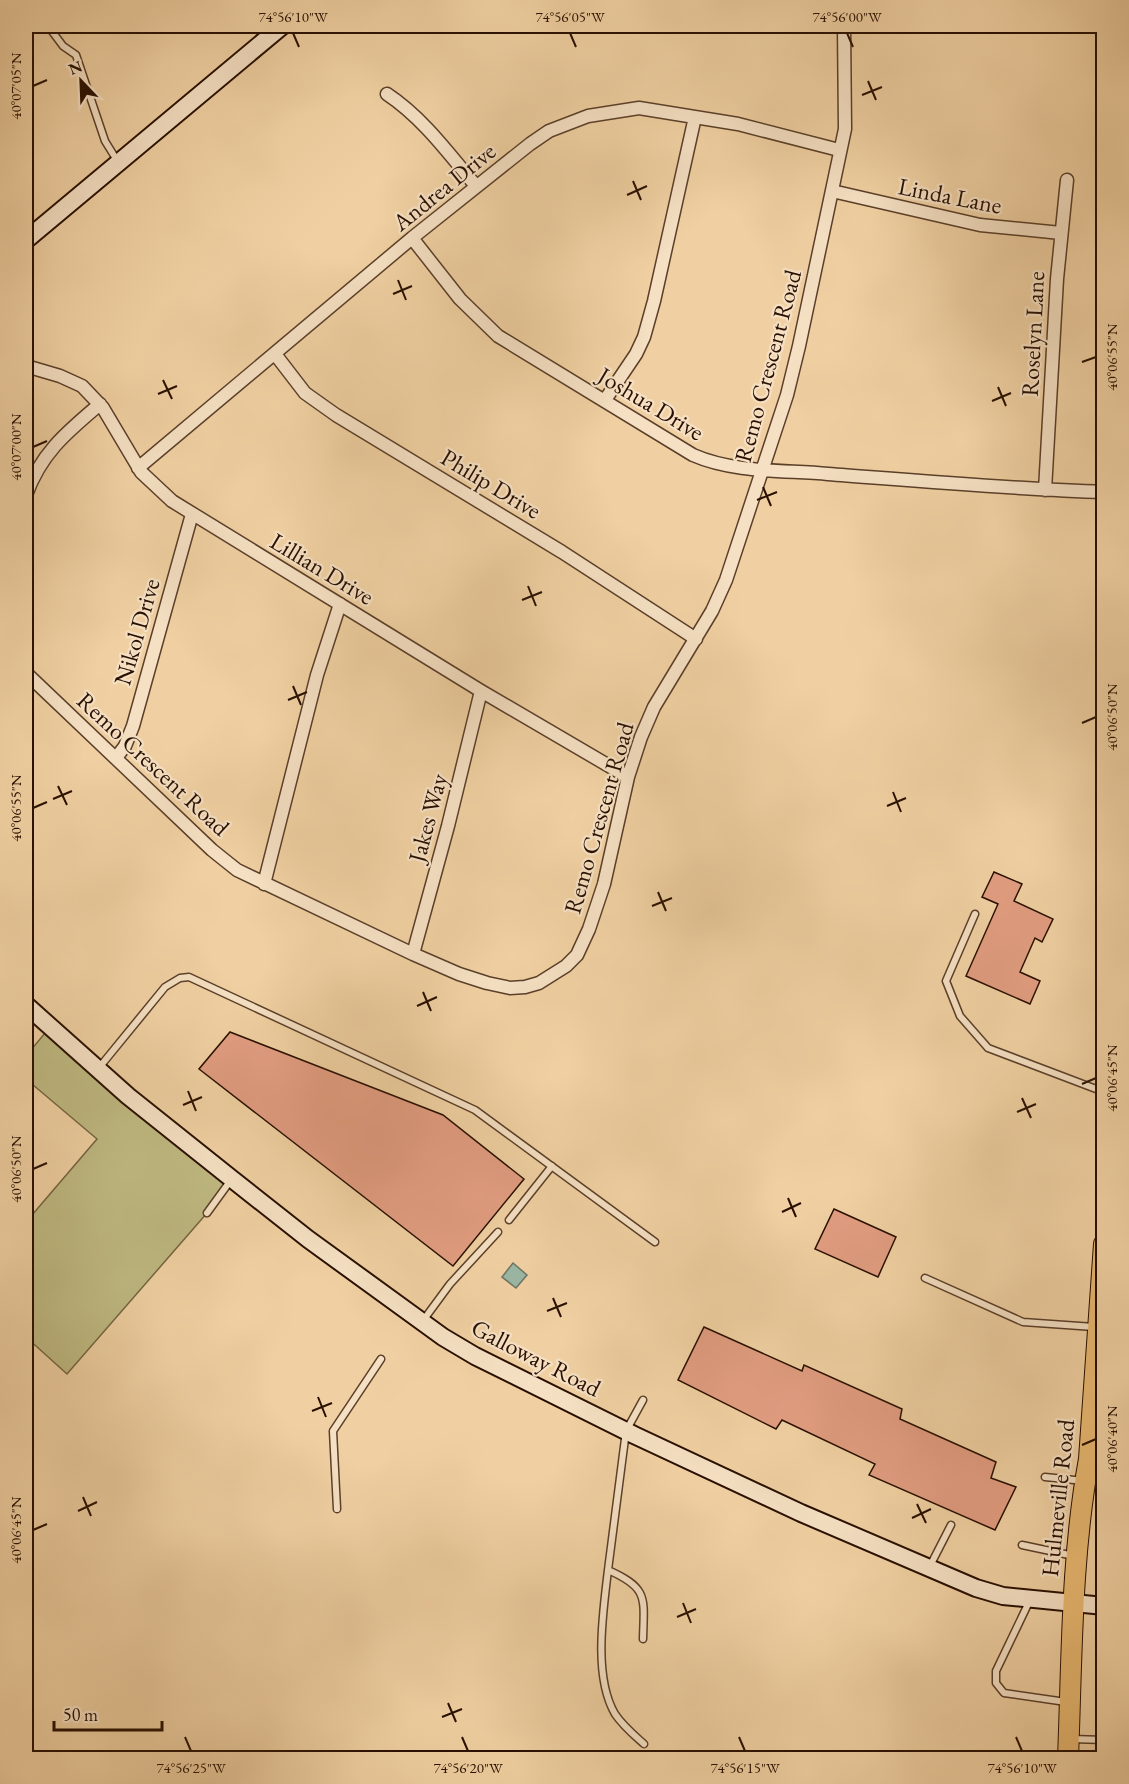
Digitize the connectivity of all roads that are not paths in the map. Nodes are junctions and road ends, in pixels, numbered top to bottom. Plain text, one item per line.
1 (48, 26) edge
2 (282, 26) edge
3 (844, 26) edge
4 (387, 94) dead end
5 (695, 117) junction
6 (839, 150) junction
7 (118, 163) junction
8 (1067, 180) dead end
9 (476, 186) junction
10 (832, 191) junction
11 (1061, 233) junction
12 (412, 238) junction
13 (26, 240) edge
14 (275, 354) junction
15 (26, 366) edge
16 (605, 400) junction
17 (100, 404) junction
18 (138, 468) junction
19 (764, 469) junction
20 (1045, 490) junction
21 (1104, 492) edge
22 (26, 495) edge
23 (192, 514) junction
24 (340, 604) junction
25 (696, 639) junction
26 (26, 673) edge
27 (481, 692) junction
28 (116, 758) junction
29 (628, 777) junction
30 (264, 884) junction
31 (975, 914) dead end
32 (413, 954) junction
33 (26, 1005) edge
34 (98, 1069) junction
35 (1104, 1092) edge
36 (552, 1167) junction
37 (232, 1179) junction
38 (207, 1214) dead end
39 (509, 1220) dead end
40 (498, 1232) dead end
41 (655, 1242) dead end
42 (1104, 1244) edge
43 (925, 1278) dead end
44 (422, 1322) junction
45 (1098, 1328) junction
46 (381, 1359) dead end
47 (643, 1400) dead end
48 (626, 1431) junction
49 (1045, 1477) dead end
50 (1085, 1481) junction
51 (337, 1509) dead end
52 (951, 1525) dead end
53 (1022, 1545) dead end
54 (1077, 1556) junction
55 (928, 1569) junction
56 (608, 1570) junction
57 (1031, 1600) junction
58 (1074, 1604) junction
59 (1104, 1606) edge
60 (643, 1639) dead end
61 (1070, 1702) junction
62 (1104, 1740) edge
63 (644, 1744) dead end
64 (1068, 1749) edge

1 - 7 lane
2 - 7 main road
3 - 6 street, Remo Crescent Road
4 - 9 street
5 - 6 street, Andrea Drive
5 - 9 street, Andrea Drive
5 - 16 street
6 - 10 street, Remo Crescent Road
7 - 13 main road
8 - 11 street, Roselyn Lane
9 - 12 street, Andrea Drive
10 - 11 street, Linda Lane
10 - 19 street, Remo Crescent Road
11 - 20 street, Roselyn Lane
12 - 14 street, Andrea Drive
12 - 16 street, Joshua Drive
14 - 18 street, Andrea Drive
14 - 25 street, Philip Drive
15 - 17 street, Lillian Drive
16 - 19 street, Joshua Drive
17 - 18 street, Lillian Drive
17 - 22 street
18 - 23 street, Lillian Drive
19 - 20 street, Joshua Drive
19 - 25 street, Remo Crescent Road
20 - 21 street, Joshua Drive
23 - 24 street, Lillian Drive
23 - 28 street, Nikol Drive
24 - 27 street, Lillian Drive
24 - 30 street
25 - 29 street, Remo Crescent Road
26 - 28 street, Remo Crescent Road
27 - 29 street, Lillian Drive
27 - 32 street, Jakes Way
28 - 30 street, Remo Crescent Road
29 - 32 street, Remo Crescent Road
30 - 32 street, Remo Crescent Road
31 - 35 lane
33 - 34 main road, Galloway Road
34 - 36 lane
34 - 37 main road, Galloway Road
36 - 39 lane
36 - 41 lane
37 - 38 lane
37 - 44 main road, Galloway Road
40 - 44 lane
42 - 45 main road, Hulmeville Road
43 - 45 lane
44 - 48 main road, Galloway Road
45 - 50 main road, Hulmeville Road
46 - 51 lane
47 - 48 lane
48 - 55 main road, Galloway Road
48 - 56 lane
49 - 50 lane
50 - 54 main road, Hulmeville Road
52 - 55 lane
53 - 54 lane
54 - 58 main road, Hulmeville Road
55 - 57 main road, Galloway Road
56 - 60 lane
56 - 63 lane
57 - 58 main road, Galloway Road
57 - 61 lane
58 - 59 main road, Galloway Road
58 - 61 main road, Hulmeville Road
61 - 64 main road, Hulmeville Road
62 - 64 lane

